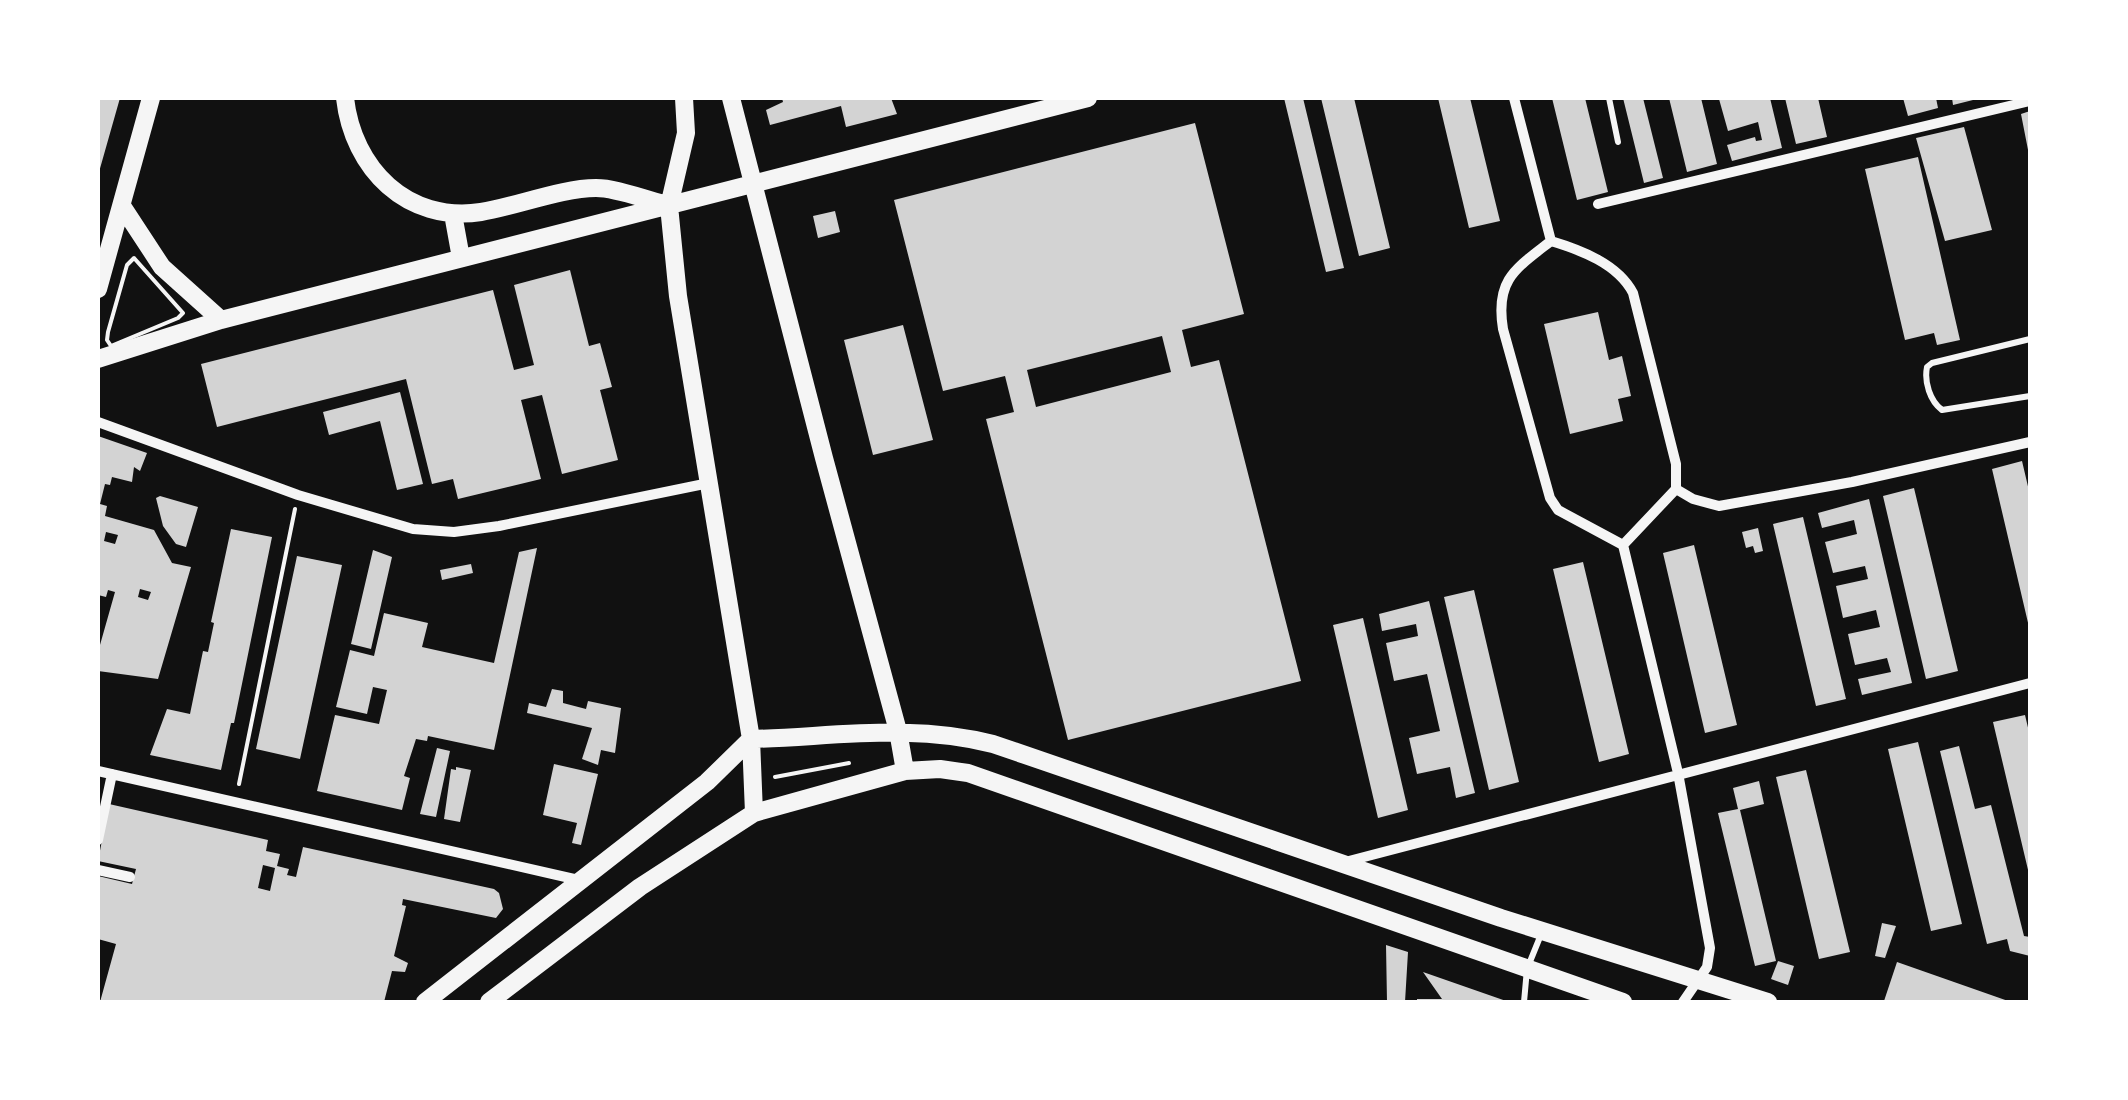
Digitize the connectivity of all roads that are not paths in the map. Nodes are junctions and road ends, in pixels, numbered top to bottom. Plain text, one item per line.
1 (151, 98) edge
2 (345, 98) edge
3 (684, 98) edge
4 (732, 98) edge
5 (1088, 98) edge
6 (1514, 98) edge
7 (1608, 98) edge
8 (2030, 101) edge
9 (1618, 142) dead end
10 (754, 182) junction
11 (1598, 204) dead end
12 (122, 206) junction
13 (669, 206) junction
14 (453, 214) junction
15 (1551, 242) junction
16 (461, 258) junction
17 (98, 289) edge
18 (221, 320) junction
19 (2030, 339) edge
20 (98, 358) edge
21 (2030, 396) edge
22 (98, 422) edge
23 (2030, 442) edge
24 (710, 482) junction
25 (1676, 489) junction
26 (1622, 545) junction
27 (2030, 683) edge
28 (898, 731) junction
29 (751, 738) junction
30 (98, 771) edge
31 (905, 771) junction
32 (1678, 773) junction
33 (112, 774) junction
34 (754, 813) junction
35 (98, 840) edge
36 (1342, 863) junction
37 (98, 870) edge
38 (130, 877) dead end
39 (584, 881) junction
40 (1542, 930) junction
41 (1526, 969) junction
42 (1700, 978) junction
43 (425, 1002) edge
44 (488, 1002) edge
45 (1524, 1002) edge
46 (1623, 1002) edge
47 (1683, 1002) edge
48 (1768, 1002) edge

1 - 12 main road
2 - 14 main road
3 - 13 main road
4 - 10 main road
5 - 10 main road
6 - 15 street
7 - 9 lane
8 - 11 street
10 - 13 main road
10 - 28 main road
12 - 17 main road
12 - 18 main road
13 - 14 main road
13 - 16 main road
13 - 24 main road
14 - 16 main road
15 - 25 street
15 - 26 street
16 - 18 main road
18 - 20 main road
19 - 21 lane
22 - 24 street
23 - 25 street
24 - 29 main road
25 - 26 street
26 - 32 street
27 - 32 street
28 - 29 main road
28 - 31 main road
28 - 36 main road
29 - 34 main road
29 - 39 main road
30 - 33 street
31 - 34 main road
31 - 41 main road
32 - 36 street
32 - 42 street
33 - 35 street
33 - 39 street
34 - 44 main road
36 - 40 main road
37 - 38 street
39 - 43 main road
40 - 41 lane
40 - 42 main road
41 - 45 lane
41 - 46 main road
42 - 47 street
42 - 48 main road

